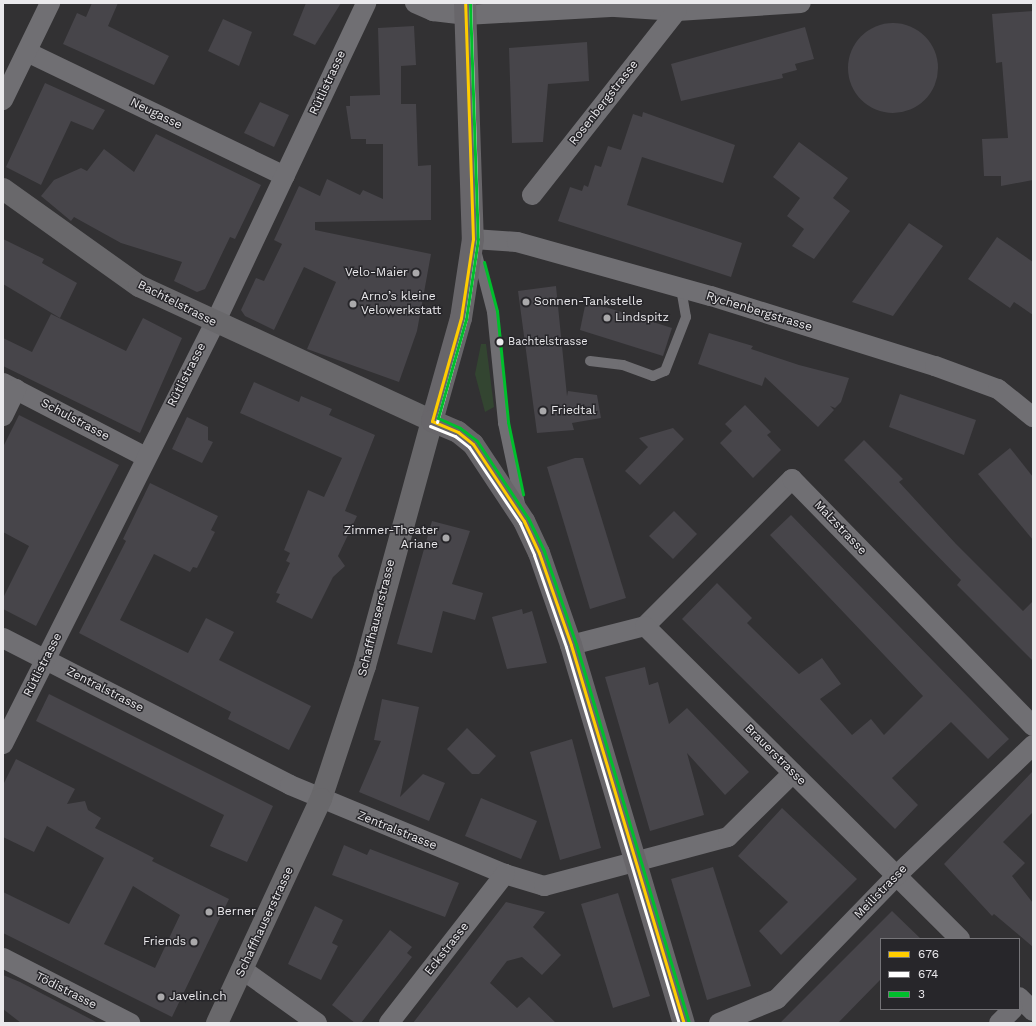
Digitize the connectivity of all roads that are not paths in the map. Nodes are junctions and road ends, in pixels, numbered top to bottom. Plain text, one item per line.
1 (50, 3) edge
2 (366, 3) edge
3 (415, 3) edge
4 (801, 3) edge
5 (465, 9) edge
6 (677, 11) junction
7 (27, 52) junction
8 (3, 100) edge
9 (285, 176) junction
10 (3, 189) edge
11 (532, 195) dead end
12 (473, 240) junction
13 (681, 288) junction
14 (214, 323) junction
15 (590, 361) dead end
16 (10, 386) edge
17 (3, 416) edge
18 (1033, 417) edge
19 (432, 420) junction
20 (146, 458) junction
21 (524, 521) junction
22 (645, 626) junction
23 (3, 638) edge
24 (571, 645) junction
25 (46, 660) junction
26 (1033, 726) edge
27 (3, 744) edge
28 (1033, 745) edge
29 (793, 773) junction
30 (321, 799) junction
31 (636, 864) junction
32 (505, 874) junction
33 (896, 876) junction
34 (959, 938) edge
35 (3, 958) edge
36 (243, 970) junction
37 (1014, 1010) edge
38 (130, 1023) edge
39 (217, 1023) edge
40 (317, 1023) edge
41 (389, 1023) edge
42 (684, 1023) edge
43 (719, 1023) edge
44 (999, 1023) edge

1 - 7 street
2 - 9 street, Rütlistrasse
3 - 5 street
4 - 6 street
5 - 6 street
5 - 12 main road, Schaffhauserstrasse
6 - 11 street, Rosenbergstrasse
7 - 8 street
7 - 9 street, Neugasse
9 - 14 street, Rütlistrasse
10 - 14 main road, Bachtelstrasse
12 - 13 street, Rychenbergstrasse
12 - 19 main road, Schaffhauserstrasse
12 - 21 lane
13 - 15 lane
13 - 18 street, Rychenbergstrasse
14 - 19 main road, Bachtelstrasse
14 - 20 street, Rütlistrasse
16 - 17 street
16 - 20 street, Schulstrasse
19 - 21 main road
19 - 30 main road, Schaffhauserstrasse
20 - 25 street, Rütlistrasse
21 - 24 main road
22 - 24 street
22 - 26 street, Malzstrasse
22 - 29 street, Brauerstrasse
23 - 25 street, Zentralstrasse
24 - 31 main road
25 - 27 street, Rütlistrasse
25 - 30 street, Zentralstrasse
28 - 33 street, Meilistrasse
29 - 31 street, Zentralstrasse
29 - 33 street, Brauerstrasse
30 - 32 street, Zentralstrasse
30 - 36 main road, Schaffhauserstrasse
31 - 32 street, Zentralstrasse
31 - 42 main road
32 - 41 street, Eckstrasse
33 - 34 street, Brauerstrasse
33 - 43 street, Meilistrasse
35 - 38 street, Tödistrasse
36 - 39 main road, Schaffhauserstrasse
36 - 40 street
37 - 44 street

